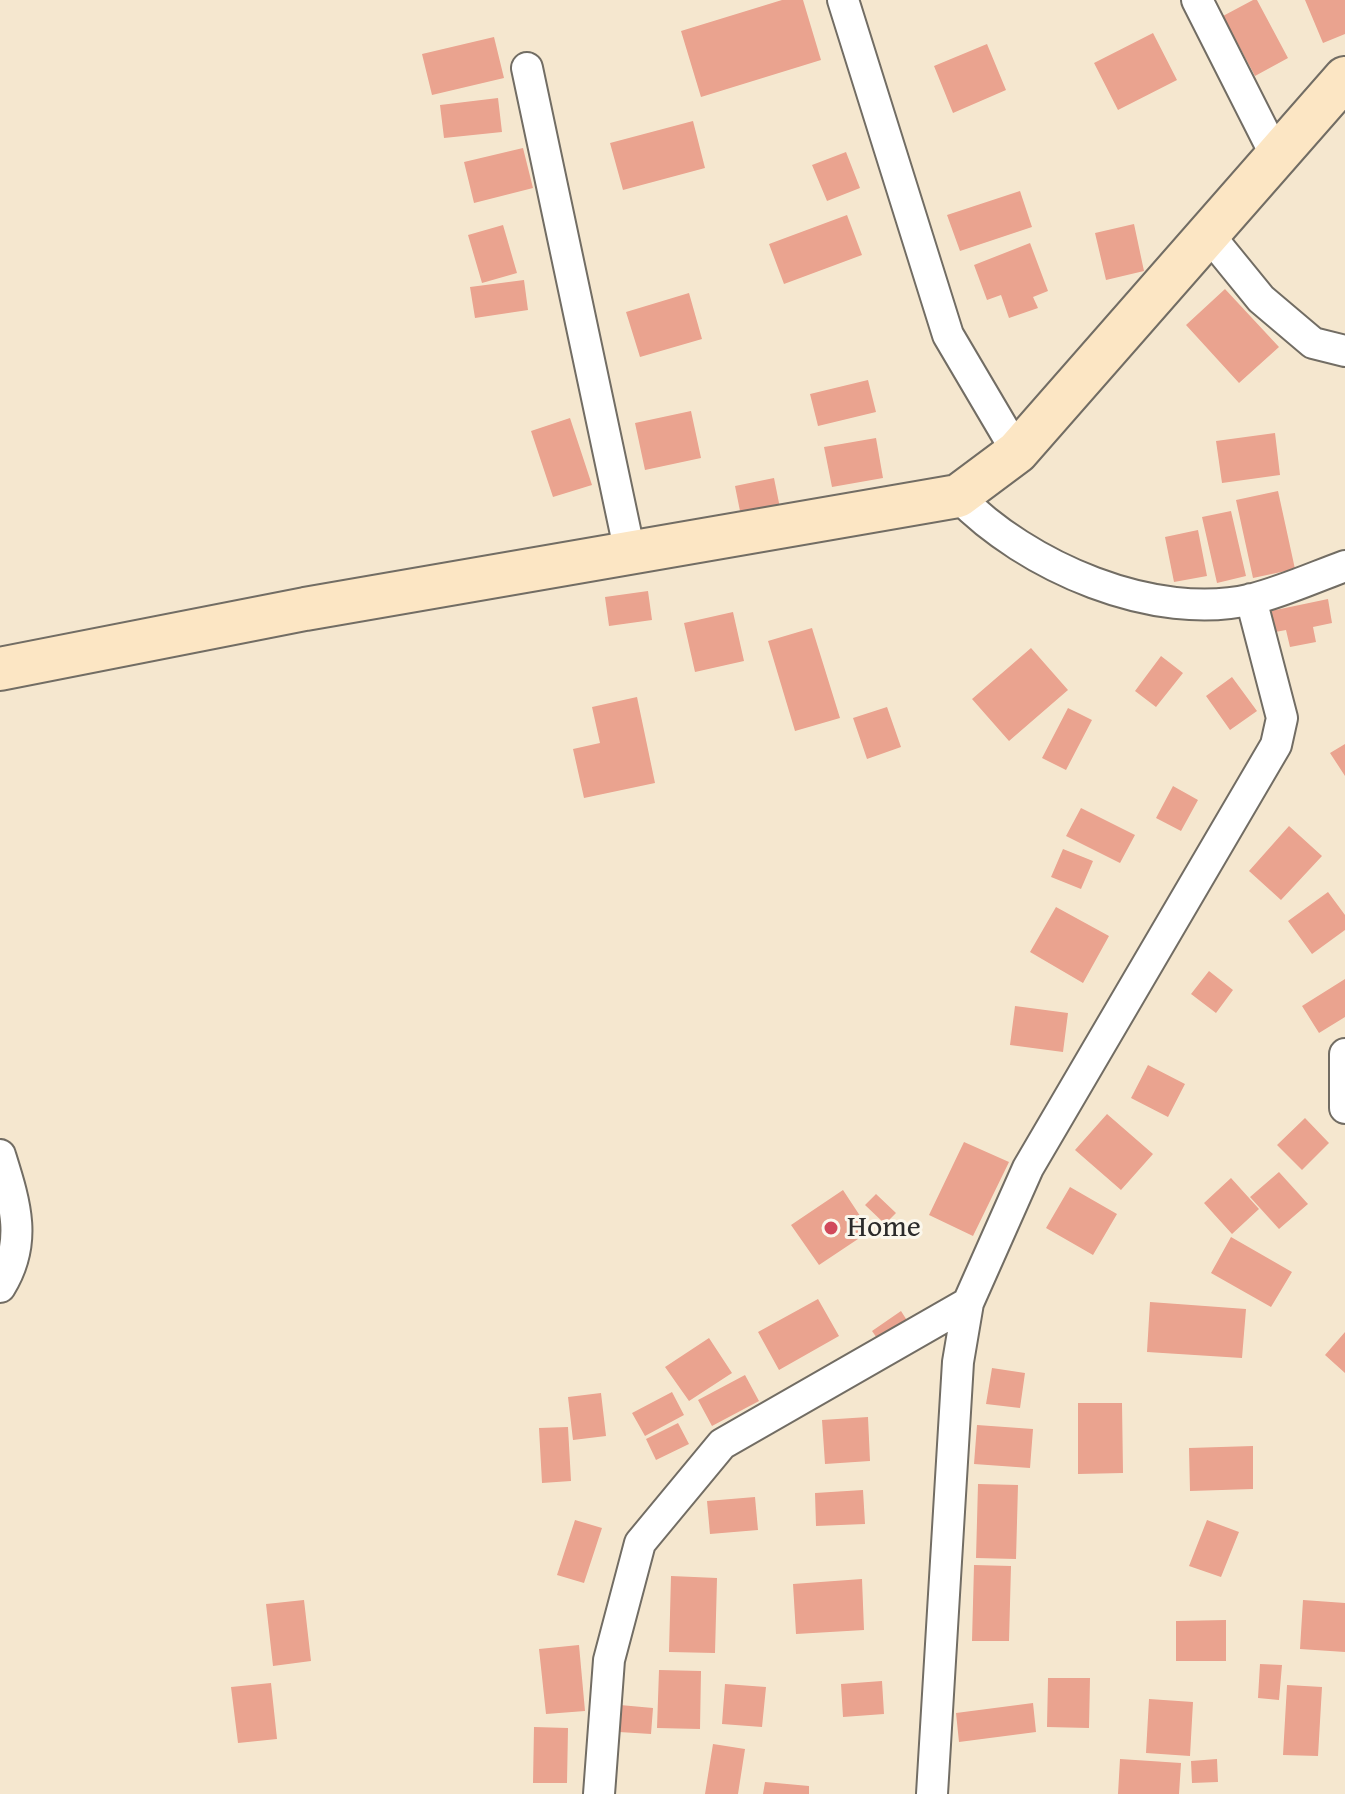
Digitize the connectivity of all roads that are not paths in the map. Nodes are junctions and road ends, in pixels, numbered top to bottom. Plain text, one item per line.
1 (843, 0) edge
2 (1197, 0) edge
3 (527, 68) dead end
4 (1345, 78) edge
5 (1276, 156) junction
6 (1208, 234) junction
7 (1345, 351) edge
8 (1017, 452) junction
9 (958, 496) junction
10 (630, 553) junction
11 (1345, 566) edge
12 (1251, 599) junction
13 (0, 669) edge
14 (1345, 1054) edge
15 (1345, 1108) edge
16 (0, 1155) edge
17 (0, 1287) edge
18 (968, 1303) junction
19 (599, 1794) edge
20 (932, 1794) edge

1 - 8 street
2 - 5 street
3 - 10 street
4 - 5 street
5 - 6 street
6 - 7 street
6 - 8 street
8 - 9 street
9 - 10 street
9 - 12 street
10 - 13 street
11 - 12 street
12 - 18 street
14 - 15 street
16 - 17 street
18 - 19 street
18 - 20 street

